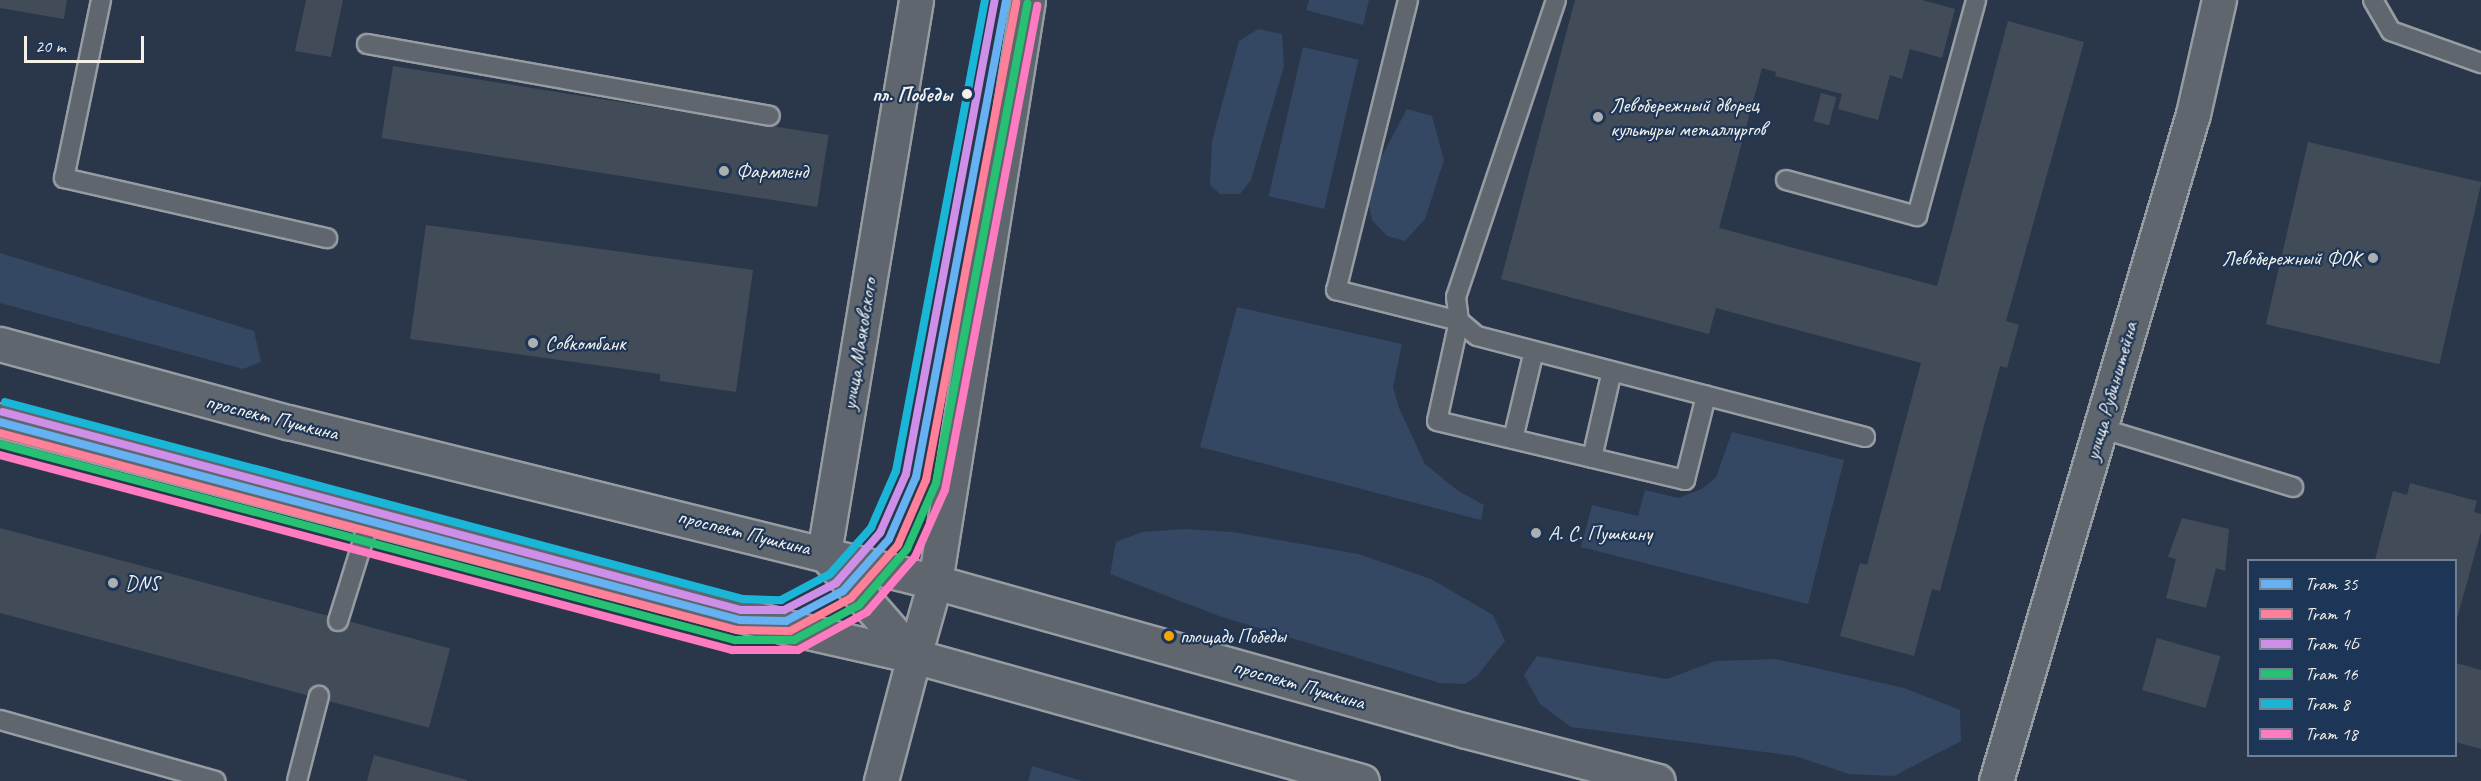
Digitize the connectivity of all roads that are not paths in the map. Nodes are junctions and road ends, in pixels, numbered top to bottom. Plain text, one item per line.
1 (101, 0) edge
2 (916, 0) edge
3 (1028, 0) edge
4 (1408, 0) edge
5 (1556, 0) edge
6 (1976, 0) edge
7 (2219, 0) edge
8 (2373, 0) edge
9 (367, 44) dead end
10 (2481, 63) edge
11 (770, 116) dead end
12 (1786, 180) dead end
13 (327, 238) dead end
14 (1459, 321) junction
15 (0, 344) edge
16 (1534, 351) junction
17 (1612, 371) junction
18 (1706, 396) junction
19 (0, 420) edge
20 (2100, 428) junction
21 (1865, 437) dead end
22 (1513, 439) junction
23 (1592, 458) junction
24 (2293, 487) dead end
25 (370, 518) junction
26 (824, 553) junction
27 (935, 582) junction
28 (338, 621) dead end
29 (914, 656) junction
30 (319, 696) dead end
31 (0, 720) edge
32 (216, 781) edge
33 (297, 781) edge
34 (881, 781) edge
35 (1362, 781) edge
36 (1658, 781) edge
37 (1996, 781) edge

1 - 13 lane
2 - 26 main road, улица Маяковского
3 - 27 main road
4 - 14 lane
5 - 14 lane
6 - 12 lane
7 - 20 main road, улица Рубинштейна
8 - 10 lane
9 - 11 lane
14 - 16 lane
14 - 22 lane
15 - 26 main road, проспект Пушкина
16 - 17 lane
16 - 22 lane
17 - 18 lane
17 - 23 lane
18 - 21 lane
18 - 23 lane
19 - 25 main road
20 - 24 lane
20 - 37 main road, улица Рубинштейна
22 - 23 lane
25 - 28 lane
25 - 29 main road
26 - 27 main road, проспект Пушкина
26 - 29 main road
27 - 29 main road
27 - 36 main road, проспект Пушкина
29 - 34 main road
29 - 35 main road
30 - 33 lane
31 - 32 lane

